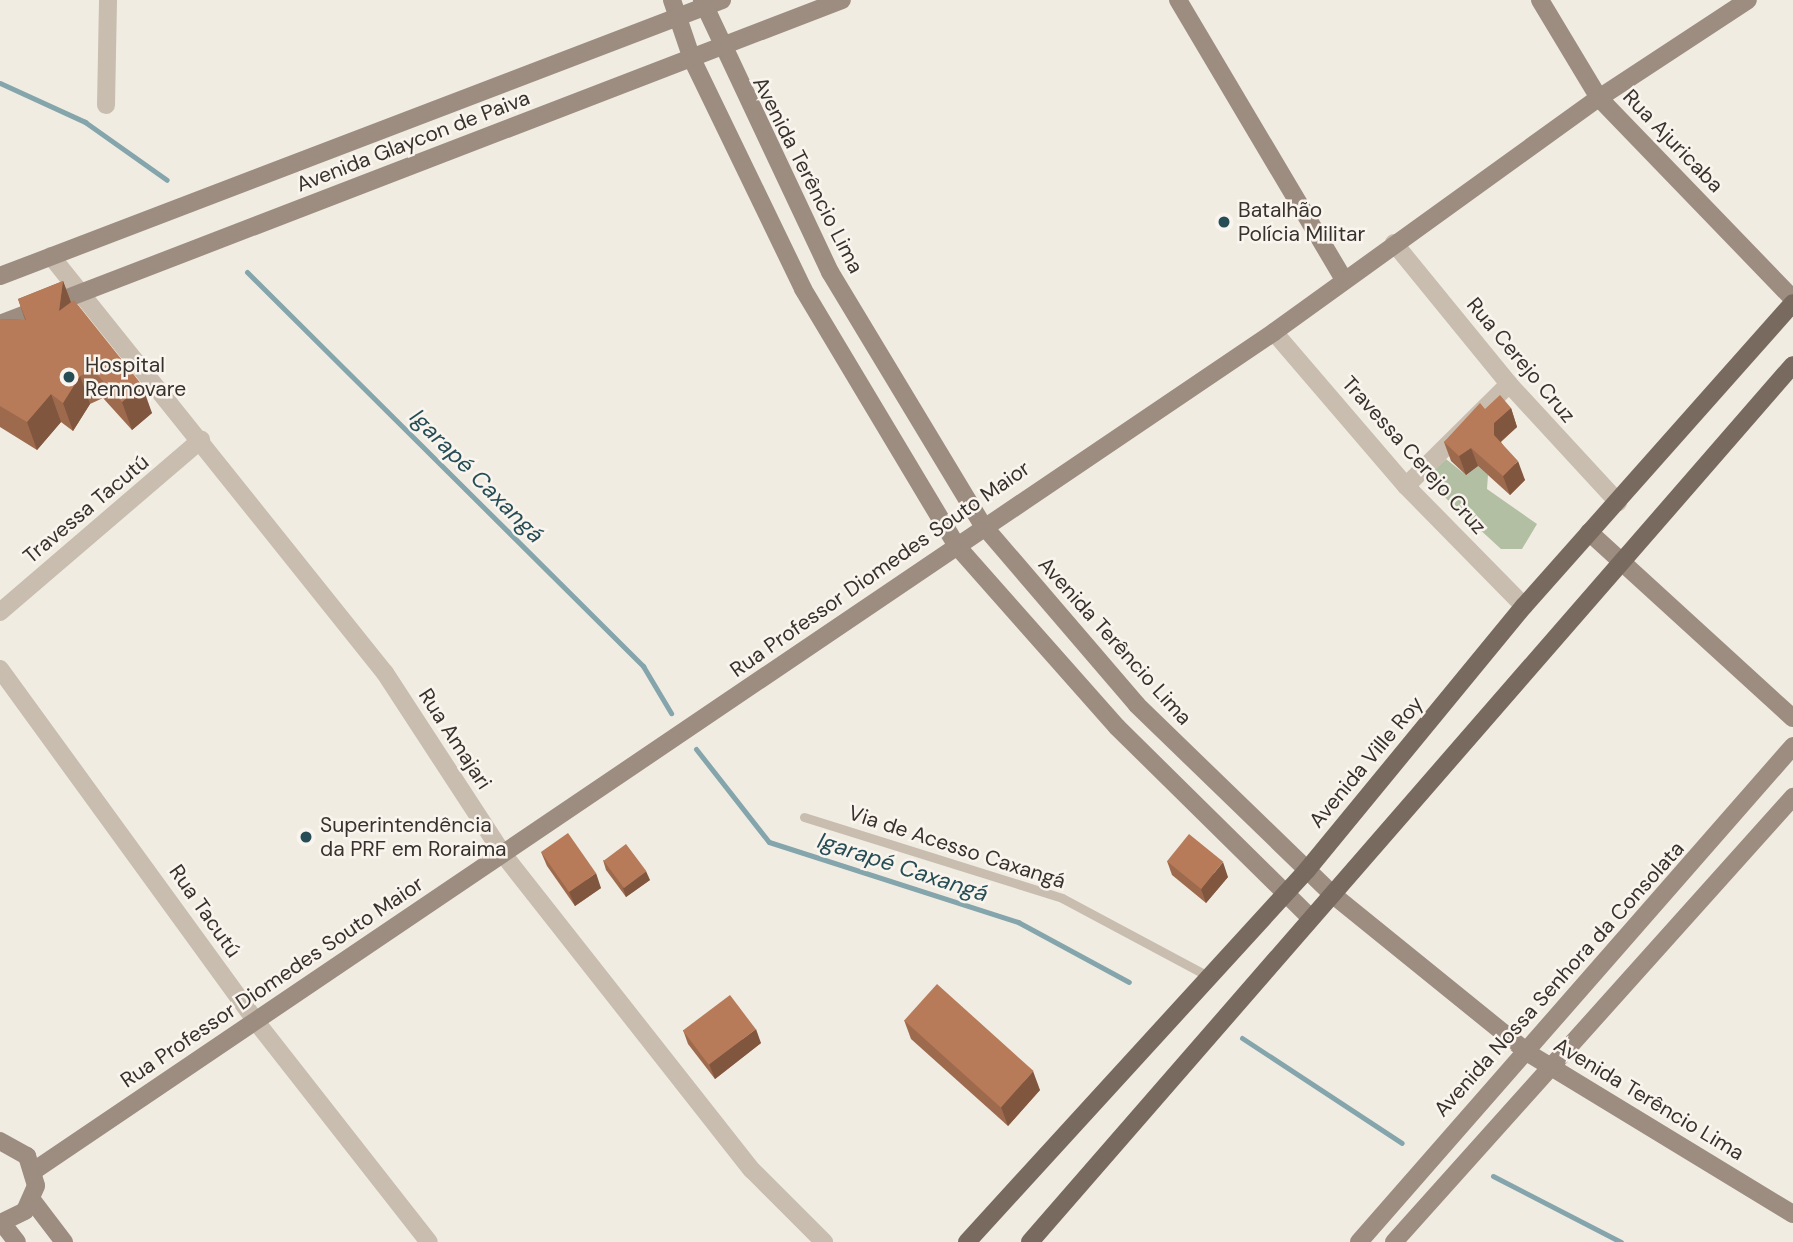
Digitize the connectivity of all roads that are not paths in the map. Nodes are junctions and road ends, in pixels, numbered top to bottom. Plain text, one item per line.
1 (108, 0) edge
2 (672, 0) edge
3 (722, 0) edge
4 (842, 0) edge
5 (1178, 0) edge
6 (1540, 0) edge
7 (1748, 0) edge
8 (703, 3) edge
9 (677, 18) junction
10 (719, 48) junction
11 (692, 59) junction
12 (1599, 98) junction
13 (106, 105) dead end
14 (800, 213) junction
15 (770, 226) junction
16 (1394, 243) junction
17 (51, 256) junction
18 (0, 276) edge
19 (1344, 280) junction
20 (77, 294) junction
21 (1793, 301) edge
22 (0, 324) edge
23 (1275, 332) junction
24 (1793, 365) edge
25 (1509, 384) junction
26 (201, 440) junction
27 (1406, 486) junction
28 (1618, 502) junction
29 (982, 524) junction
30 (1589, 532) junction
31 (956, 545) junction
32 (1623, 562) junction
33 (1524, 606) junction
34 (0, 612) edge
35 (0, 669) edge
36 (1793, 718) edge
37 (1793, 746) edge
38 (1793, 797) edge
39 (804, 817) dead end
40 (503, 855) junction
41 (1307, 870) junction
42 (1283, 892) junction
43 (1332, 894) junction
44 (1311, 918) junction
45 (1205, 980) junction
46 (254, 1019) junction
47 (1528, 1053) junction
48 (1554, 1064) junction
49 (0, 1141) edge
50 (35, 1170) junction
51 (32, 1200) junction
52 (1793, 1214) edge
53 (1, 1223) edge
54 (18, 1242) edge
55 (64, 1242) edge
56 (429, 1242) edge
57 (824, 1242) edge
58 (967, 1242) edge
59 (1030, 1242) edge
60 (1359, 1242) edge
61 (1394, 1242) edge

1 - 13 street
2 - 9 main road
3 - 8 main road, Avenida Glaycon de Paiva
4 - 10 main road, Avenida Glaycon de Paiva
5 - 19 main road
6 - 12 main road, Rua Ajuricaba
7 - 12 main road, Rua Professor Diomedes Souto Maior
8 - 9 main road, Avenida Glaycon de Paiva
8 - 10 main road, Avenida Terêncio Lima
9 - 11 main road
9 - 17 main road, Avenida Glaycon de Paiva
10 - 11 main road, Avenida Glaycon de Paiva
10 - 14 main road, Avenida Terêncio Lima
11 - 15 main road
11 - 20 main road, Avenida Glaycon de Paiva
12 - 16 main road, Rua Professor Diomedes Souto Maior
12 - 21 main road, Rua Ajuricaba
14 - 15 main road
14 - 29 main road, Avenida Terêncio Lima
15 - 31 main road
16 - 19 main road, Rua Professor Diomedes Souto Maior
16 - 25 street, Rua Cerejo Cruz
17 - 18 main road, Avenida Glaycon de Paiva
17 - 20 street, Rua Amajari
19 - 23 main road, Rua Professor Diomedes Souto Maior
20 - 22 main road, Avenida Glaycon de Paiva
20 - 26 street, Rua Amajari
21 - 28 main road, Avenida Ville Roy
23 - 27 street, Travessa Cerejo Cruz
23 - 29 main road, Rua Professor Diomedes Souto Maior
24 - 32 main road
25 - 27 street
25 - 28 street, Rua Cerejo Cruz
26 - 34 street, Travessa Tacutú
26 - 40 street, Rua Amajari
27 - 33 street, Travessa Cerejo Cruz
28 - 30 main road, Avenida Ville Roy
29 - 31 main road, Rua Professor Diomedes Souto Maior
29 - 41 main road, Avenida Terêncio Lima
30 - 32 main road
30 - 33 main road, Avenida Ville Roy
31 - 40 main road, Rua Professor Diomedes Souto Maior
31 - 42 main road
32 - 36 main road
32 - 43 main road
33 - 41 main road, Avenida Ville Roy
35 - 46 street, Rua Tacutú
37 - 47 main road, Avenida Nossa Senhora da Consolata
38 - 48 main road
39 - 45 lane, Via de Acesso Caxangá
40 - 46 main road, Rua Professor Diomedes Souto Maior
40 - 57 street, Rua Amajari
41 - 42 main road, Avenida Ville Roy
41 - 43 main road, Avenida Terêncio Lima
42 - 44 main road
42 - 45 main road, Avenida Ville Roy
43 - 44 main road
43 - 47 main road, Avenida Terêncio Lima
44 - 59 main road
45 - 58 main road, Avenida Ville Roy
46 - 50 main road, Rua Professor Diomedes Souto Maior
46 - 56 street, Rua Tacutú
47 - 48 main road, Avenida Terêncio Lima
47 - 60 main road, Avenida Nossa Senhora da Consolata
48 - 52 main road, Avenida Terêncio Lima
48 - 61 main road
49 - 50 main road
50 - 51 main road
51 - 53 main road
51 - 55 main road
53 - 54 main road

